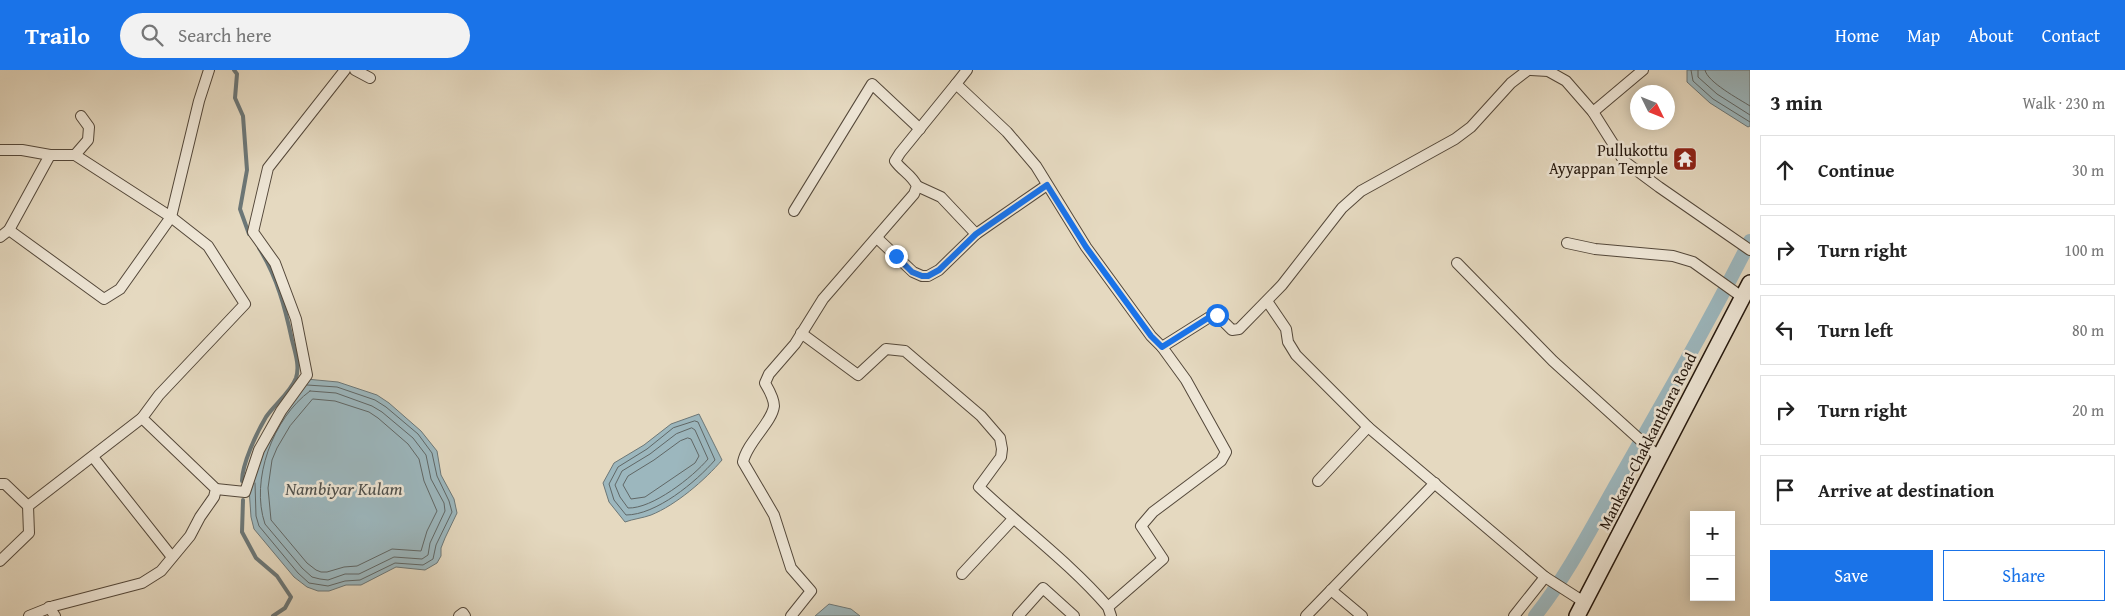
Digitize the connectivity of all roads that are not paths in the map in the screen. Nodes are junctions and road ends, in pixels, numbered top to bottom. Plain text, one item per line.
1 (209, 70) edge
2 (345, 70) edge
3 (356, 70) edge
4 (967, 70) edge
5 (1530, 70) edge
6 (1548, 70) edge
7 (1643, 70) edge
8 (370, 78) dead end
9 (956, 84) junction
10 (1593, 112) junction
11 (81, 116) dead end
12 (920, 129) junction
13 (0, 150) edge
14 (50, 155) junction
15 (75, 155) junction
16 (1047, 185) junction
17 (917, 186) junction
18 (794, 211) dead end
19 (171, 217) junction
20 (9, 230) junction
21 (976, 234) junction
22 (0, 237) edge
23 (877, 238) junction
24 (1567, 243) dead end
25 (1750, 250) edge
26 (1456, 263) dead end
27 (1750, 283) edge
28 (1742, 297) junction
29 (1267, 301) junction
30 (801, 333) junction
31 (1162, 347) junction
32 (142, 418) junction
33 (1368, 427) junction
34 (93, 457) junction
35 (1659, 457) junction
36 (1318, 481) dead end
37 (1435, 483) junction
38 (0, 484) edge
39 (216, 489) junction
40 (28, 506) junction
41 (1013, 519) junction
42 (172, 558) junction
43 (0, 561) edge
44 (962, 574) dead end
45 (1548, 578) junction
46 (1331, 590) junction
47 (1584, 602) junction
48 (52, 612) edge
49 (1109, 612) edge
50 (29, 616) edge
51 (459, 616) edge
52 (465, 616) edge
53 (791, 616) edge
54 (1018, 616) edge
55 (1074, 616) edge
56 (1306, 616) edge
57 (1362, 616) edge
58 (1514, 616) edge
59 (1577, 616) edge

1 - 19 street
2 - 39 street
3 - 8 street
4 - 9 street
5 - 6 street
5 - 29 street
6 - 10 street
7 - 10 street
9 - 12 street
9 - 16 street
10 - 25 street
11 - 15 street
12 - 17 street
12 - 18 street
13 - 14 street
14 - 15 street
14 - 20 street
15 - 19 street
16 - 21 street
16 - 31 street
17 - 21 street
17 - 23 street
19 - 20 street
19 - 32 street
20 - 22 street
21 - 23 street
23 - 30 street
24 - 28 street
26 - 35 street
27 - 28 main road, Mankara-Chakkanthara Road
28 - 35 main road, Mankara-Chakkanthara Road
29 - 31 street
29 - 33 street
30 - 41 street
30 - 53 street
31 - 49 street
32 - 34 street
32 - 39 street
33 - 36 street
33 - 37 street
34 - 40 street
34 - 42 street
35 - 47 main road, Mankara-Chakkanthara Road
37 - 45 street
37 - 46 street
38 - 40 street
39 - 42 street
40 - 43 street
41 - 44 street
41 - 49 street
42 - 48 street
45 - 47 street
45 - 58 street
46 - 56 street
46 - 57 street
47 - 59 main road, Mankara-Chakkanthara Road
48 - 50 street
51 - 52 street
54 - 55 street

